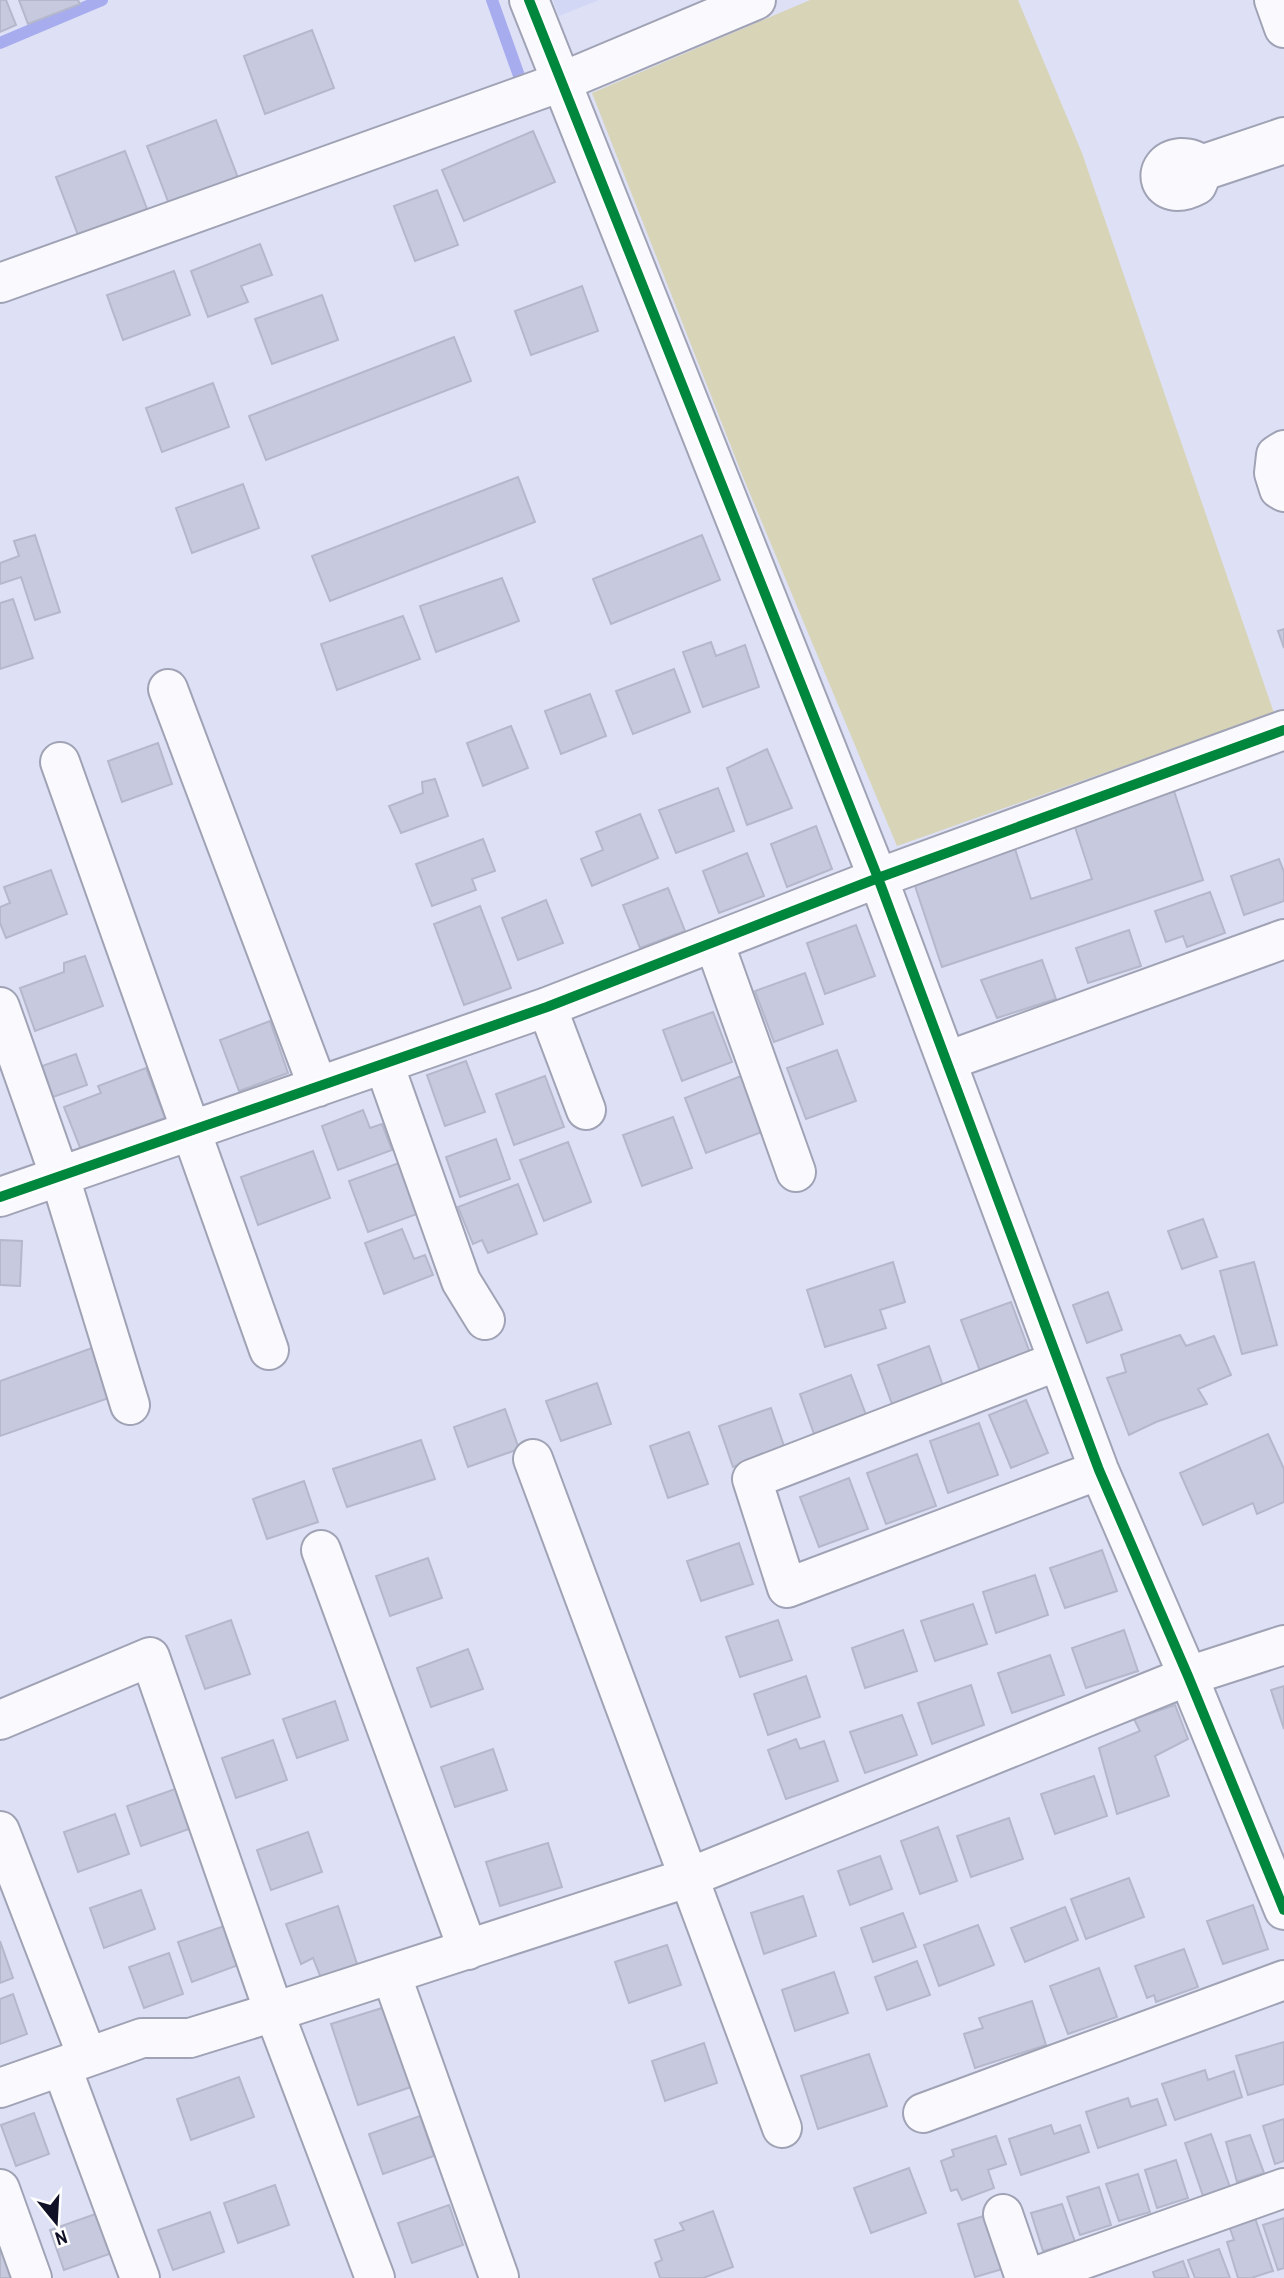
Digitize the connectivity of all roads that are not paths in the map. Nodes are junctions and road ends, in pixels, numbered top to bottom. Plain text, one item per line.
1 (528, 0) edge
2 (756, 0) edge
3 (1275, 0) edge
4 (1284, 28) edge
5 (561, 82) junction
6 (1284, 137) edge
7 (1284, 144) edge
8 (0, 283) edge
9 (1284, 450) edge
10 (1284, 492) edge
11 (167, 689) dead end
12 (1284, 730) edge
13 (60, 762) dead end
14 (878, 878) junction
15 (1284, 939) edge
16 (714, 942) junction
17 (0, 1007) edge
18 (547, 1007) junction
19 (947, 1061) junction
20 (384, 1064) junction
21 (318, 1087) junction
22 (586, 1110) dead end
23 (190, 1132) junction
24 (796, 1172) dead end
25 (60, 1177) junction
26 (0, 1197) edge
27 (485, 1320) dead end
28 (269, 1350) dead end
29 (1058, 1361) junction
30 (130, 1405) dead end
31 (533, 1459) dead end
32 (1099, 1470) junction
33 (321, 1550) dead end
34 (1284, 1645) edge
35 (1188, 1676) junction
36 (0, 1720) edge
37 (0, 1831) edge
38 (690, 1877) junction
39 (1284, 1910) edge
40 (468, 1950) junction
41 (391, 1974) junction
42 (1284, 1980) edge
43 (274, 2012) junction
44 (74, 2062) junction
45 (0, 2088) edge
46 (923, 2113) dead end
47 (782, 2128) dead end
48 (1284, 2188) edge
49 (0, 2189) edge
50 (1003, 2214) dead end
51 (499, 2277) edge
52 (32, 2278) edge
53 (140, 2278) edge
54 (375, 2278) edge
55 (1025, 2278) edge
56 (1031, 2278) edge

1 - 5 street
2 - 5 street
3 - 4 street
5 - 8 street
5 - 14 street
6 - 7 street
9 - 10 street
11 - 21 street
12 - 14 street
13 - 23 street
14 - 16 street
14 - 19 street
15 - 19 street
16 - 18 street
16 - 24 street
17 - 25 street
18 - 20 street
18 - 22 street
19 - 29 street
20 - 21 street
20 - 27 street
21 - 23 street
23 - 25 street
23 - 28 street
25 - 26 street
25 - 30 street
29 - 32 street
29 - 32 street
31 - 38 street
32 - 35 street
33 - 40 street
34 - 35 street
35 - 38 street
35 - 39 street
36 - 43 street
37 - 44 street
38 - 40 street
38 - 47 street
40 - 41 street
41 - 43 street
41 - 51 street
42 - 46 street
43 - 44 street
43 - 54 street
44 - 45 street
44 - 53 street
48 - 56 street
49 - 52 street
50 - 55 street

